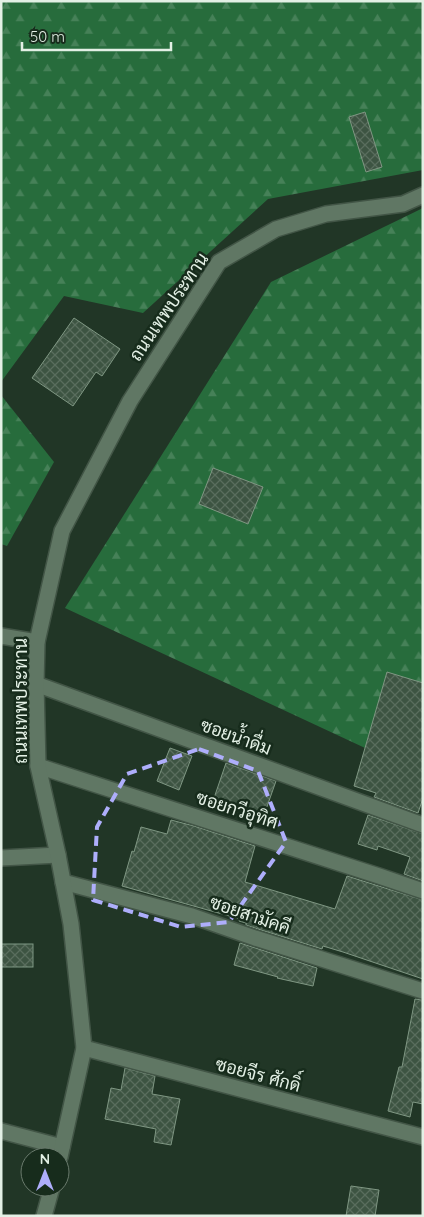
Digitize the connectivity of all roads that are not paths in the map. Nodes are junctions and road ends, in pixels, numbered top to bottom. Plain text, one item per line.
1 (423, 195) edge
2 (1, 636) edge
3 (37, 642) junction
4 (36, 684) junction
5 (38, 766) junction
6 (423, 825) edge
7 (58, 855) junction
8 (1, 858) edge
9 (63, 882) junction
10 (423, 891) edge
11 (423, 991) edge
12 (84, 1048) junction
13 (1, 1131) edge
14 (423, 1137) edge
15 (47, 1147) edge
16 (62, 1147) edge
17 (49, 1197) edge
18 (44, 1216) edge

1 - 3 street, ถนนเทพประทาน
2 - 3 street
3 - 4 street, ถนนเทพประทาน
4 - 5 street, ถนนเทพประทาน
4 - 6 street, ซอยน้ำดื่ม
5 - 7 street, ถนนเทพประทาน
5 - 10 street, ซอยกวีอุทิศ
7 - 8 street
7 - 9 street, ถนนเทพประทาน
9 - 11 street, ซอยสามัคคี
9 - 12 street, ถนนเทพประทาน
12 - 14 street, ซอยจีร ศักดิ์
12 - 16 street, ถนนเทพประทาน
13 - 15 street
17 - 18 street

